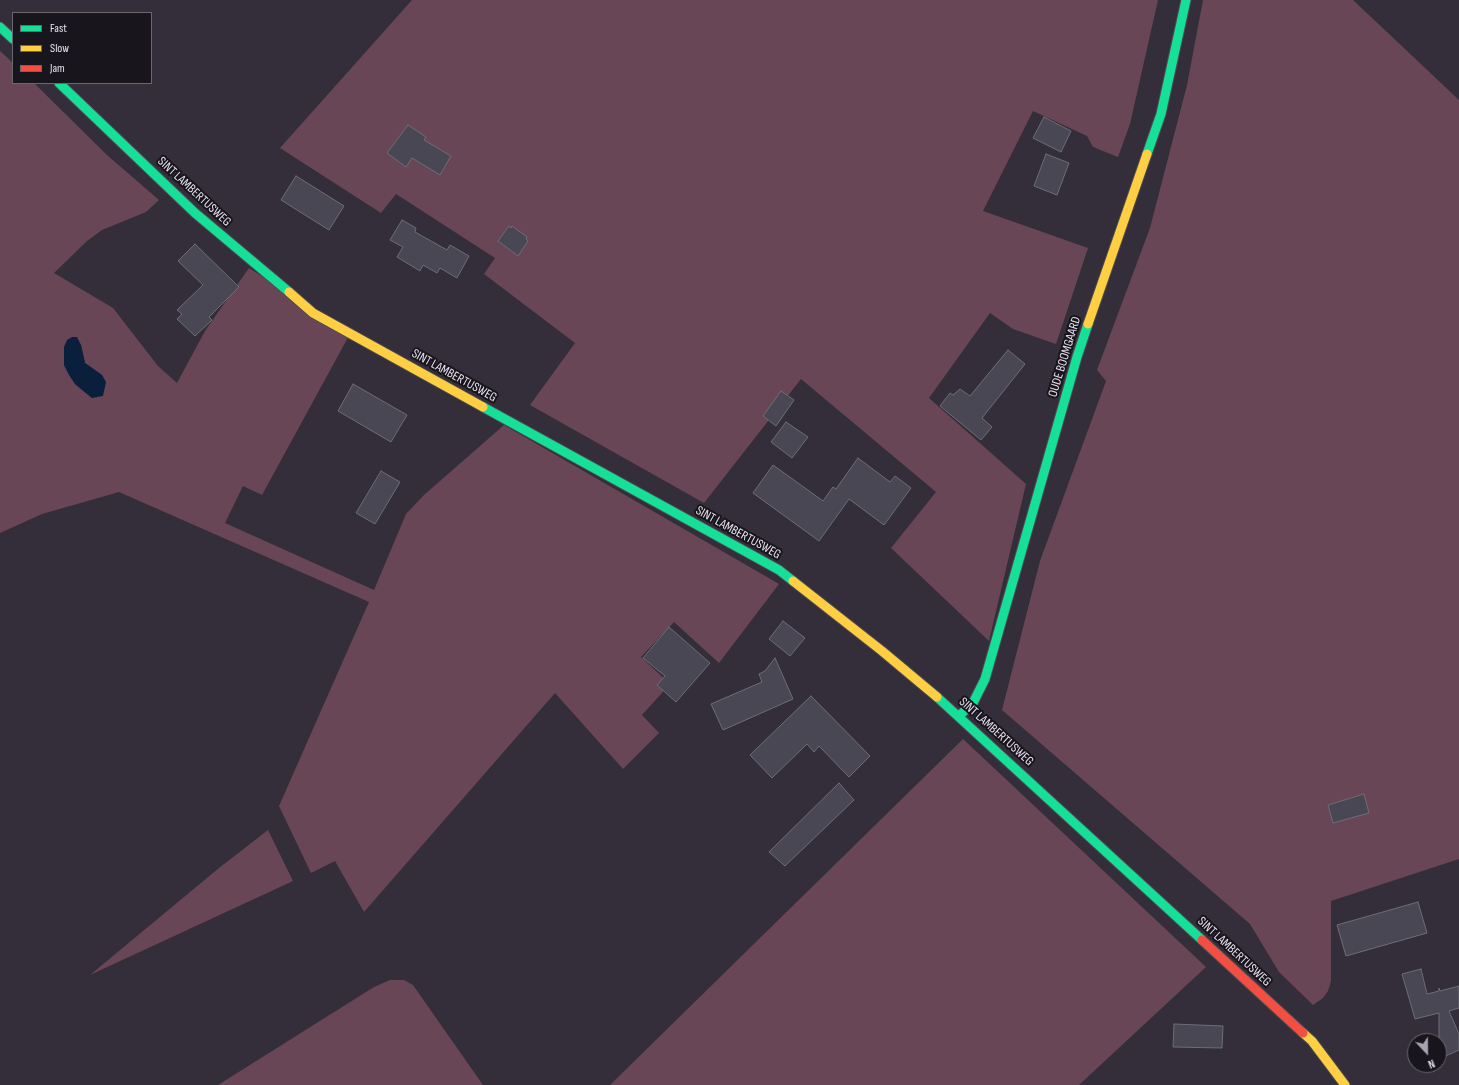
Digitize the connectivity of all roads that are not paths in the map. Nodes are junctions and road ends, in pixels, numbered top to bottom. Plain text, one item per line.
1 (1186, 0) edge
2 (0, 27) edge
3 (12, 38) edge
4 (60, 84) edge
5 (959, 716) junction
6 (1345, 1085) edge

1 - 5 street, OUDE BOOMGAARD
2 - 3 street
4 - 5 street, SINT LAMBERTUSWEG
5 - 6 street, SINT LAMBERTUSWEG

